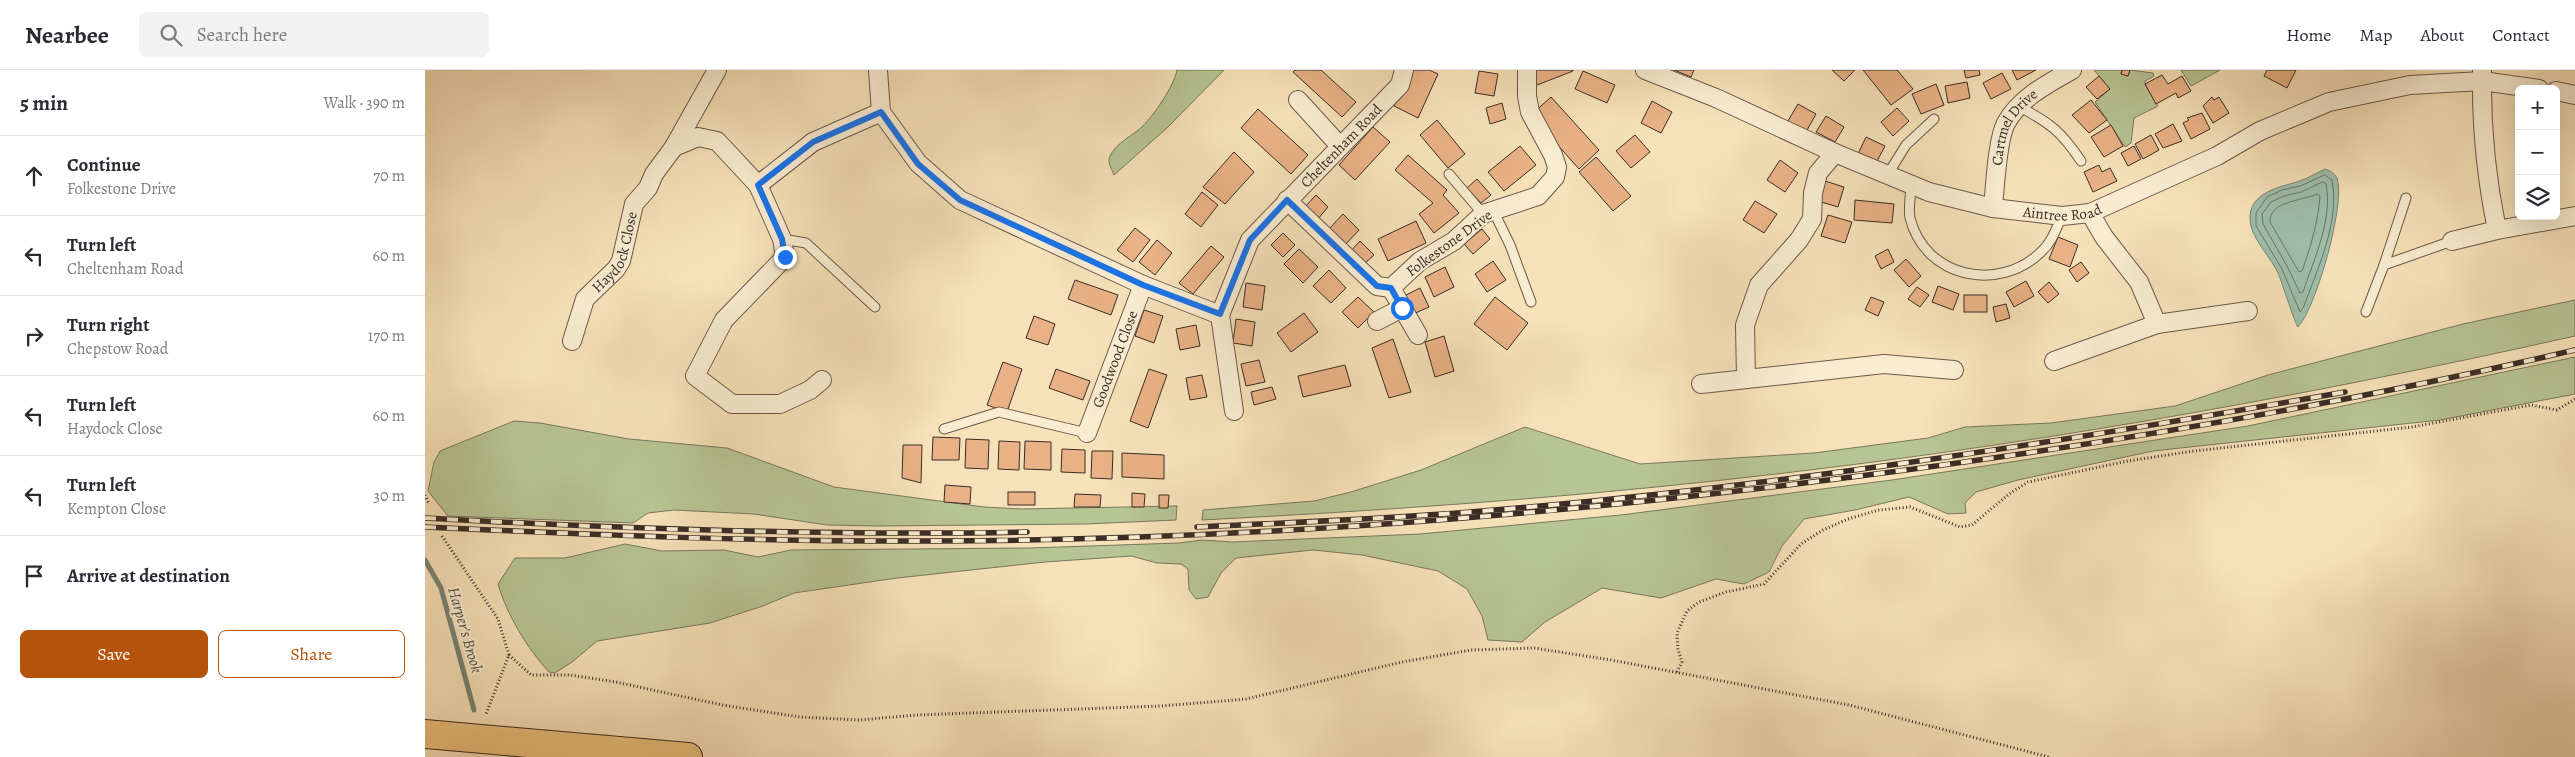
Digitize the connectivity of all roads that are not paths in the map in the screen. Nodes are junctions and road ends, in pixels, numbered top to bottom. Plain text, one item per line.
1 (717, 70) edge
2 (878, 70) edge
3 (1404, 70) edge
4 (1527, 70) edge
5 (2072, 70) edge
6 (1653, 72) edge
7 (2482, 75) edge
8 (2523, 85) edge
9 (2560, 92) edge
10 (2575, 95) edge
11 (1298, 100) dead end
12 (2018, 106) junction
13 (881, 112) junction
14 (1934, 119) dead end
15 (1339, 145) junction
16 (674, 147) junction
17 (1835, 153) junction
18 (2081, 161) dead end
19 (1449, 174) dead end
20 (1888, 174) junction
21 (1911, 184) junction
22 (758, 185) junction
23 (2406, 198) dead end
24 (1287, 200) junction
25 (1993, 208) junction
26 (1488, 212) junction
27 (2090, 213) junction
28 (2062, 216) junction
29 (2575, 216) edge
30 (2497, 230) junction
31 (782, 239) junction
32 (2452, 241) joint
33 (2384, 265) junction
34 (1143, 285) junction
35 (1391, 288) junction
36 (1531, 302) dead end
37 (875, 307) dead end
38 (1402, 308) junction
39 (2248, 311) dead end
40 (2366, 312) dead end
41 (1220, 314) junction
42 (1377, 321) dead end
43 (2157, 324) junction
44 (1418, 335) dead end
45 (572, 341) dead end
46 (2054, 361) dead end
47 (1954, 370) dead end
48 (1746, 379) junction
49 (822, 380) dead end
50 (1701, 384) dead end
51 (1234, 411) dead end
52 (944, 429) dead end
53 (1087, 433) joint
54 (425, 734) edge
55 (688, 757) edge

1 - 16 street, Haydock Close
2 - 13 street
3 - 15 street, Cheltenham Road
4 - 26 street, Folkestone Drive
5 - 12 street, Cartmel Drive
6 - 17 street, Aintree Road
7 - 8 street, Aintree Road
7 - 27 street, Aintree Road
7 - 30 street
9 - 10 street
11 - 15 street
12 - 18 lane
12 - 25 street, Cartmel Drive
13 - 22 street
13 - 34 street
14 - 20 lane
15 - 24 street, Cheltenham Road
16 - 22 street
16 - 45 street, Haydock Close
17 - 20 street, Aintree Road
17 - 48 street
19 - 26 lane
20 - 21 street, Aintree Road
21 - 25 street, Aintree Road
21 - 28 lane
22 - 31 street
23 - 33 lane
24 - 35 street, Folkestone Drive
24 - 41 street, Cheltenham Road
25 - 28 street, Aintree Road
26 - 35 street, Folkestone Drive
26 - 36 lane
27 - 28 street, Aintree Road
27 - 43 street
29 - 30 street
30 - 32 street
31 - 37 lane
31 - 49 street
32 - 33 lane
33 - 40 lane
34 - 41 street
34 - 53 street, Goodwood Close
35 - 38 street
38 - 42 street
38 - 44 street
39 - 43 street
41 - 51 street
43 - 46 street
47 - 48 street
48 - 50 street
52 - 53 lane
54 - 55 highway

